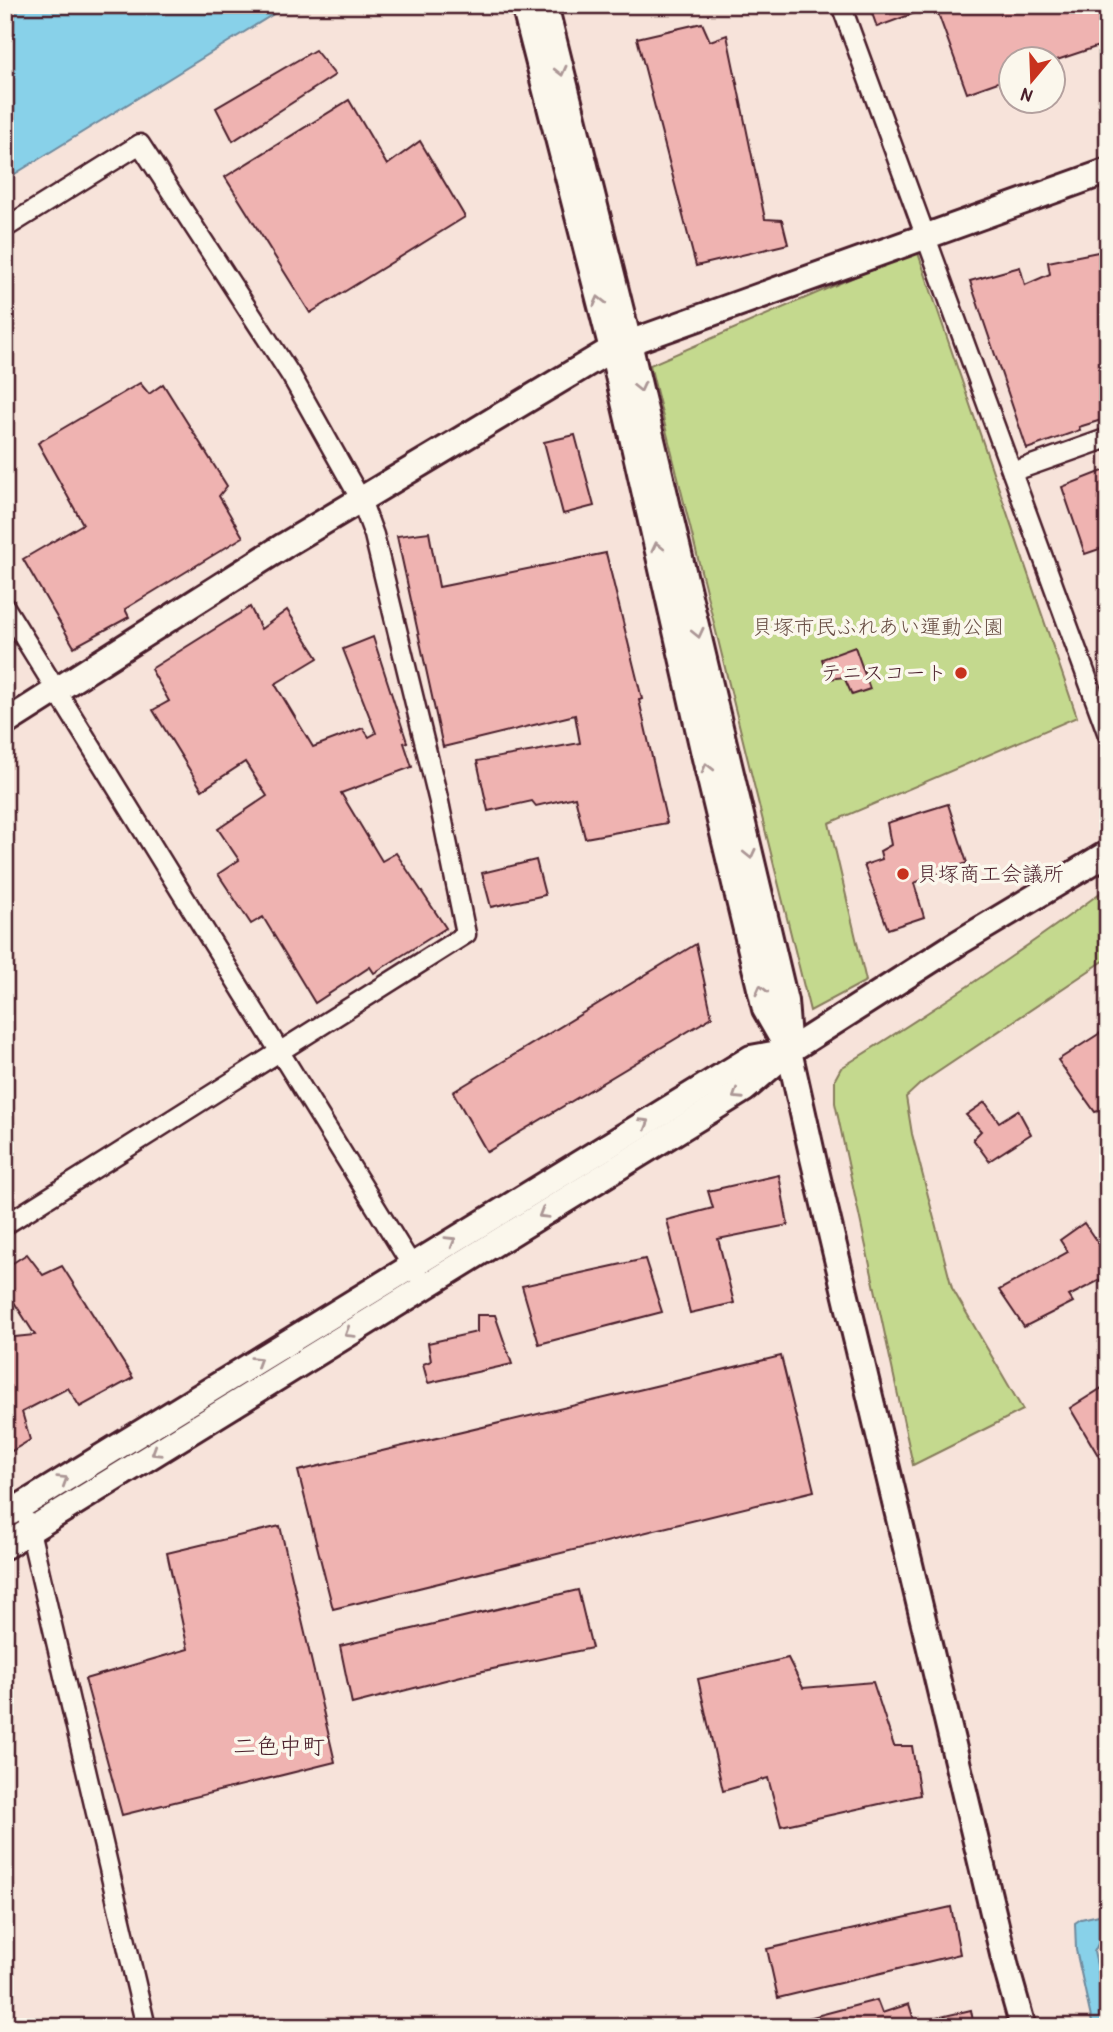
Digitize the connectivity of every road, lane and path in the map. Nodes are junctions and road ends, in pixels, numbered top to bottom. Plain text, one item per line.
1 (524, 5) edge
2 (545, 5) edge
3 (841, 5) edge
4 (1108, 171) edge
5 (5, 228) edge
6 (926, 238) junction
7 (620, 346) junction
8 (1108, 438) edge
9 (1012, 472) junction
10 (361, 500) junction
11 (5, 607) edge
12 (56, 691) junction
13 (5, 723) edge
14 (1108, 735) edge
15 (1108, 853) edge
16 (789, 1051) junction
17 (280, 1053) junction
18 (5, 1225) edge
19 (418, 1275) junction
20 (15, 1511) edge
21 (30, 1531) junction
22 (5, 1546) edge
23 (146, 2027) edge
24 (1023, 2027) edge

7 -> 1 street
2 -> 7 street
3 - 6 street
4 - 6 street
5 - 10 street
6 - 7 street
6 - 9 street
7 - 10 street
7 - 16 street
8 - 9 street
9 - 14 street
10 - 12 street
10 - 17 street
11 - 12 street
12 - 13 street
12 - 17 street
15 - 16 street
16 - 19 street
16 - 24 street
17 - 18 street
17 - 19 street
20 -> 19 street
19 -> 21 street
20 - 21 street
21 - 22 street
21 - 23 street

